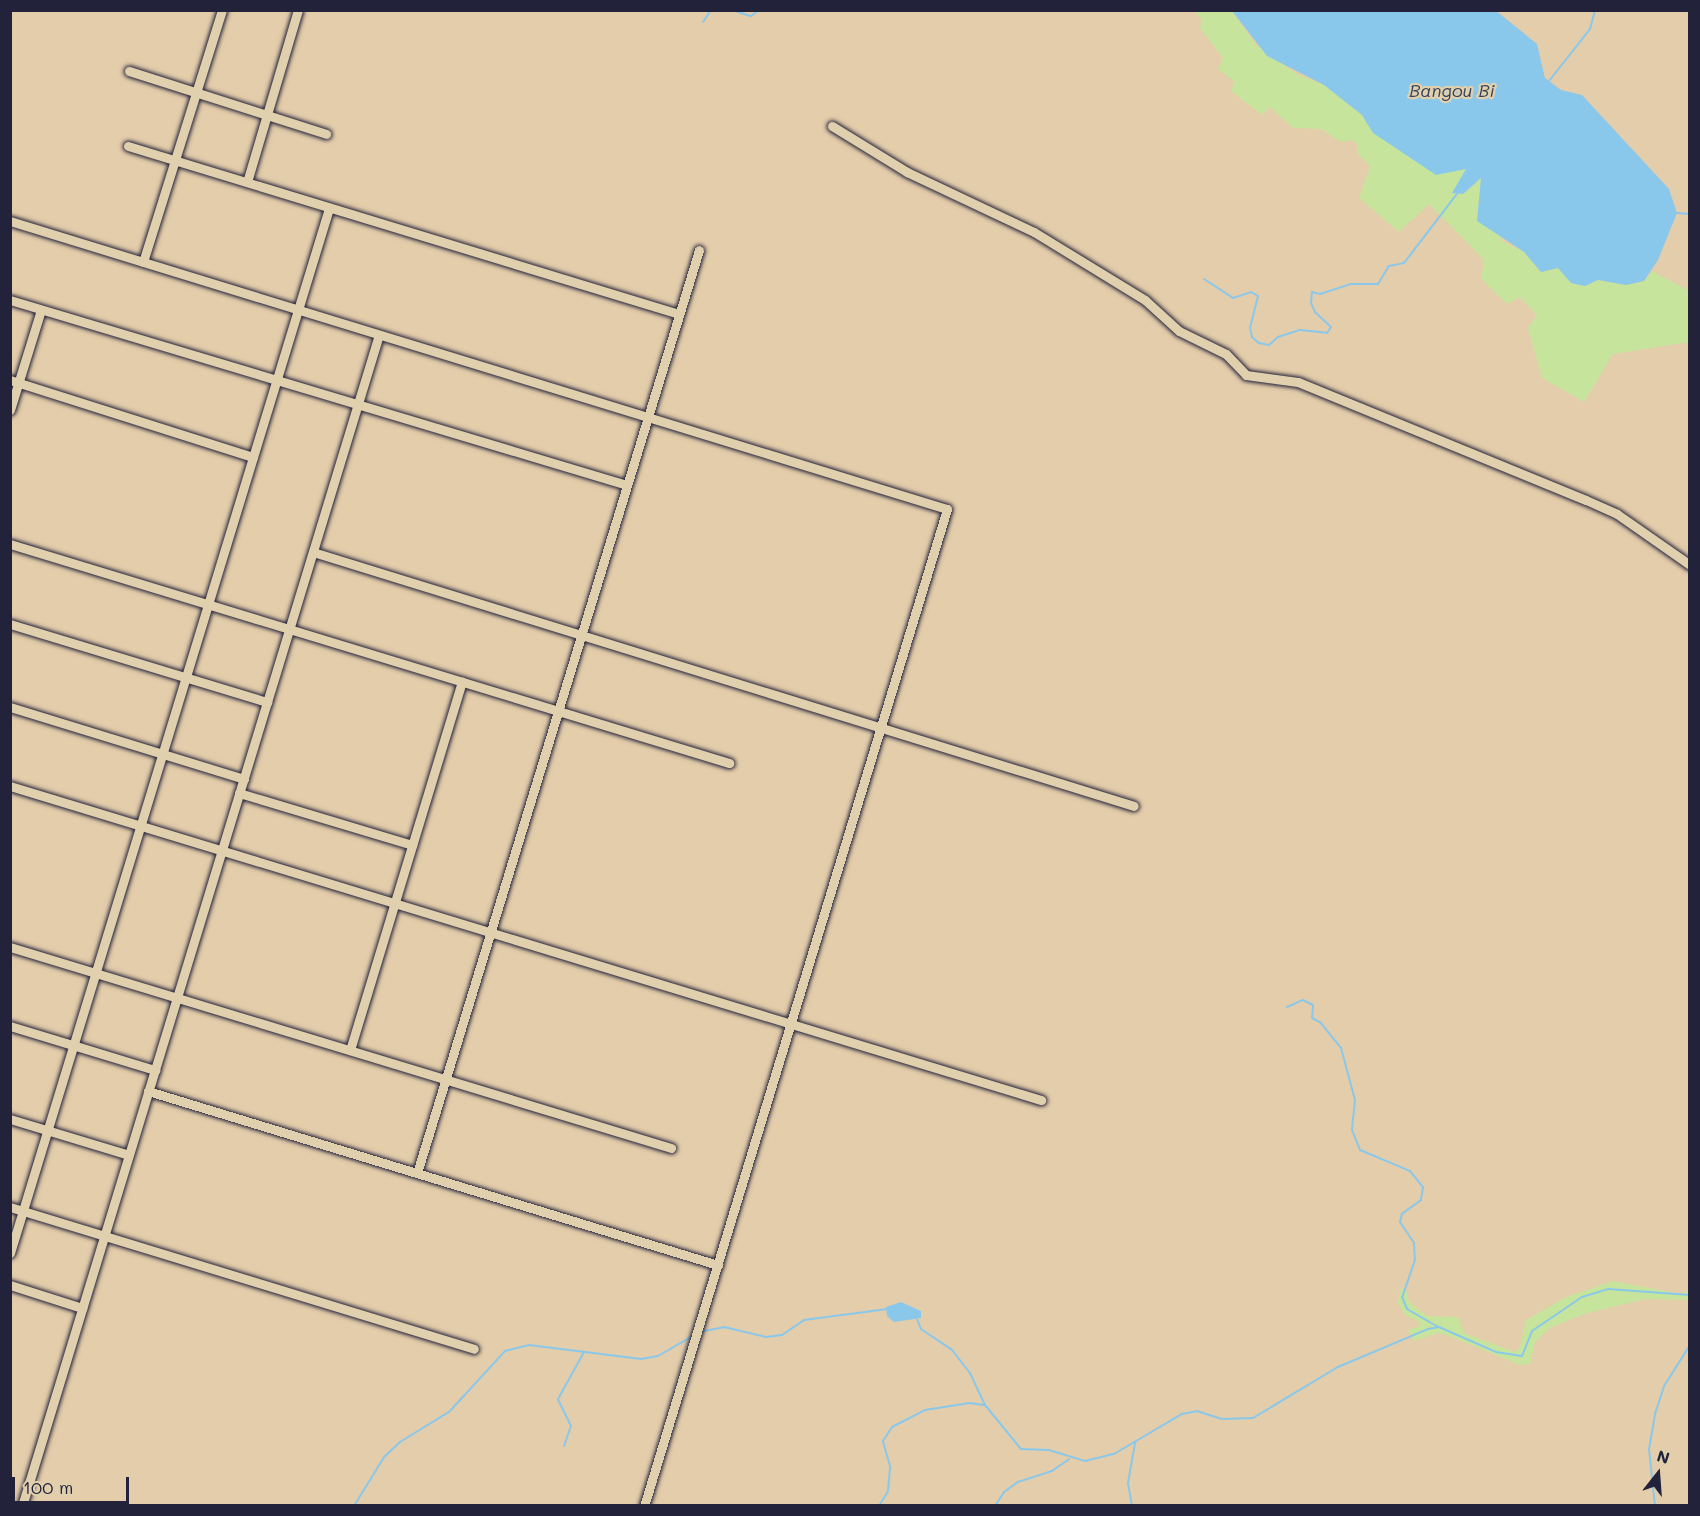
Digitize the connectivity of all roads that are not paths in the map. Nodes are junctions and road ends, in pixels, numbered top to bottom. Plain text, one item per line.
1 (222, 10) edge
2 (298, 10) edge
3 (129, 71) dead end
4 (197, 92) junction
5 (267, 115) junction
6 (832, 126) dead end
7 (326, 134) dead end
8 (128, 146) dead end
9 (176, 161) junction
10 (247, 182) junction
11 (329, 208) junction
12 (10, 221) edge
13 (699, 250) dead end
14 (143, 262) junction
15 (10, 300) edge
16 (41, 310) junction
17 (298, 310) junction
18 (679, 314) junction
19 (379, 334) junction
20 (15, 381) edge
21 (276, 381) junction
22 (357, 406) junction
23 (10, 411) edge
24 (648, 417) junction
25 (253, 457) junction
26 (627, 485) junction
27 (10, 544) edge
28 (313, 552) junction
29 (1689, 565) edge
30 (208, 604) junction
31 (10, 624) edge
32 (289, 629) junction
33 (581, 638) junction
34 (186, 678) junction
35 (462, 682) junction
36 (267, 702) junction
37 (10, 707) edge
38 (558, 711) junction
39 (881, 729) junction
40 (163, 754) junction
41 (729, 763) dead end
42 (244, 778) junction
43 (10, 786) edge
44 (239, 793) junction
45 (1134, 806) dead end
46 (141, 826) junction
47 (412, 845) junction
48 (222, 850) junction
49 (394, 903) junction
50 (491, 932) junction
51 (10, 947) edge
52 (96, 973) junction
53 (177, 998) junction
54 (791, 1024) junction
55 (10, 1026) edge
56 (74, 1046) junction
57 (350, 1050) junction
58 (155, 1070) junction
59 (446, 1080) junction
60 (148, 1091) junction
61 (1041, 1100) dead end
62 (10, 1119) edge
63 (48, 1131) junction
64 (671, 1148) dead end
65 (129, 1155) junction
66 (417, 1173) junction
67 (10, 1208) edge
68 (23, 1211) junction
69 (104, 1236) junction
70 (10, 1253) edge
71 (718, 1265) junction
72 (10, 1285) edge
73 (82, 1308) junction
74 (474, 1349) dead end
75 (22, 1506) edge
76 (644, 1506) edge

1 - 4 street
2 - 5 street
3 - 4 street
4 - 5 street
4 - 9 street
5 - 7 street
5 - 10 street
6 - 29 street
8 - 9 street
9 - 10 street
9 - 14 street
10 - 11 street
11 - 17 street
11 - 18 street
12 - 14 street
13 - 18 street
14 - 17 street
15 - 16 street
16 - 20 street
16 - 21 street
17 - 19 street
17 - 21 street
18 - 24 street
19 - 22 street
19 - 24 street
20 - 23 street
20 - 25 street
21 - 22 street
21 - 25 street
22 - 26 street
22 - 28 street
24 - 26 street
24 - 39 street
25 - 30 street
26 - 33 street
27 - 30 street
28 - 32 street
28 - 33 street
30 - 32 street
30 - 34 street
31 - 34 street
32 - 35 street
32 - 36 street
33 - 38 street
33 - 39 street
34 - 36 street
34 - 40 street
35 - 38 street
35 - 47 street
36 - 42 street
37 - 40 street
38 - 41 street
38 - 50 street
39 - 45 street
39 - 54 street
40 - 42 street
40 - 46 street
42 - 44 street
43 - 46 street
44 - 47 street
44 - 48 street
46 - 48 street
46 - 52 street
47 - 49 street
48 - 49 street
48 - 53 street
49 - 50 street
49 - 57 street
50 - 54 street
50 - 59 street
51 - 52 street
52 - 53 street
52 - 56 street
53 - 57 street
53 - 58 street
54 - 61 street
54 - 71 street
55 - 56 street
56 - 58 street
56 - 63 street
57 - 59 street
58 - 60 street
59 - 64 street
59 - 66 street
60 - 65 street
60 - 66 street
62 - 63 street
63 - 65 street
63 - 68 street
65 - 69 street
66 - 71 street
67 - 68 street
68 - 69 street
68 - 70 street
69 - 73 street
69 - 74 street
71 - 76 street
72 - 73 street
73 - 75 street

